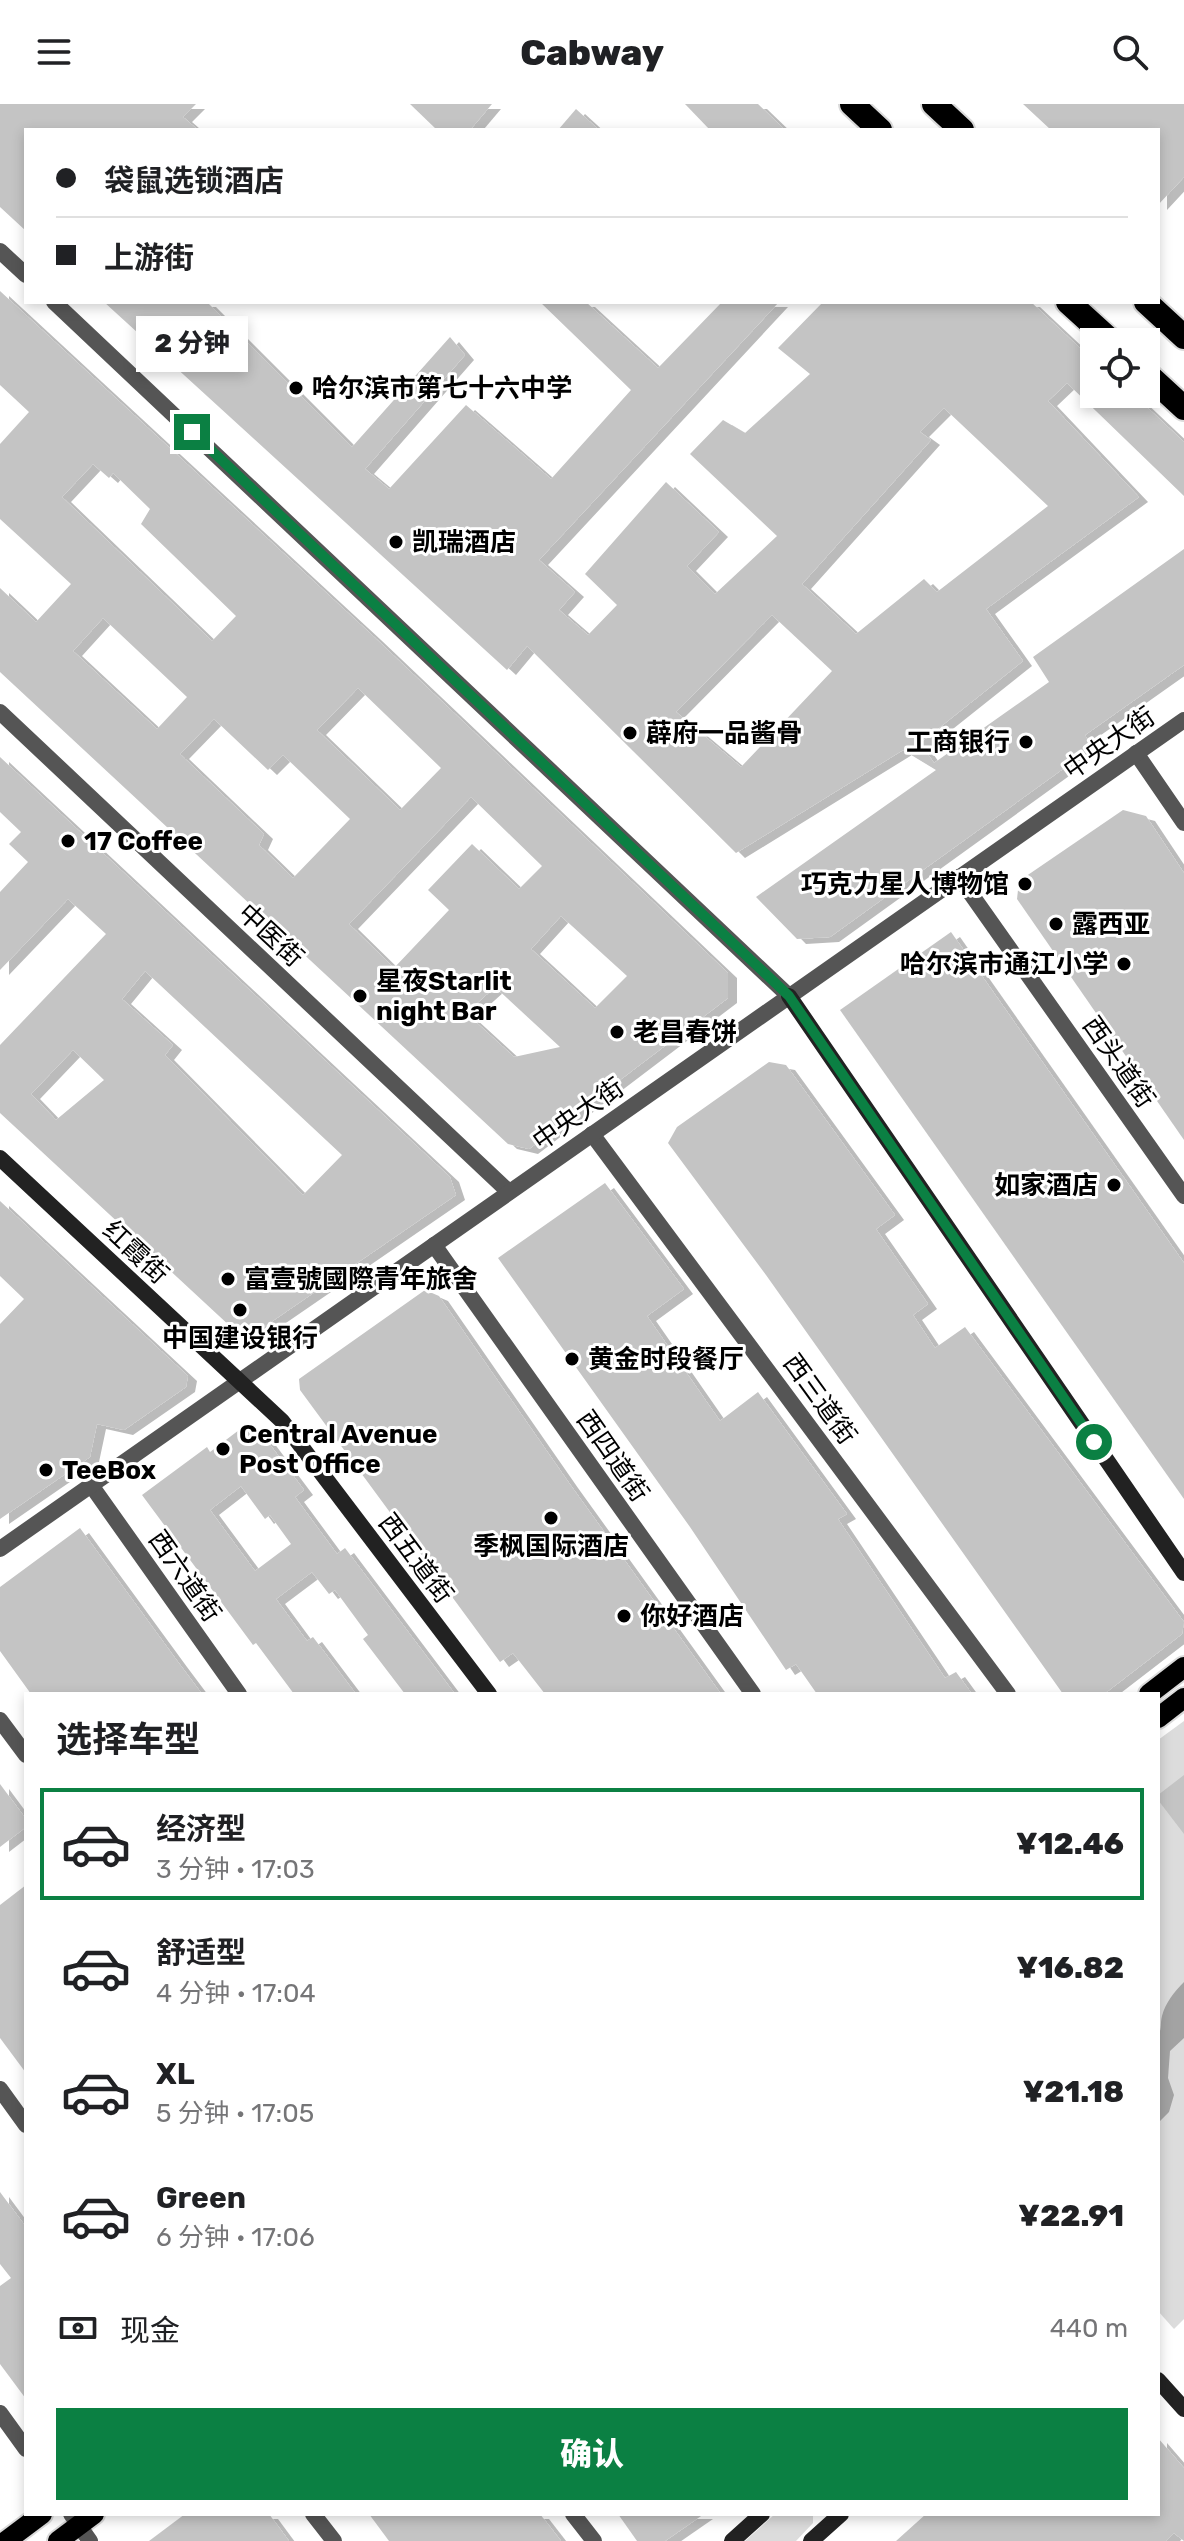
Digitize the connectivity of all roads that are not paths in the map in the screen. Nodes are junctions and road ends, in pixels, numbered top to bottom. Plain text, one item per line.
1 (852, 104) edge
2 (934, 104) edge
3 (878, 128) edge
4 (960, 128) edge
5 (0, 251) edge
6 (24, 273) edge
7 (56, 304) edge
8 (1070, 304) edge
9 (1148, 304) edge
10 (1097, 328) edge
11 (1184, 337) edge
12 (1160, 386) edge
13 (1184, 408) edge
14 (0, 712) edge
15 (1184, 720) edge
16 (1136, 753) junction
17 (1184, 823) edge
18 (959, 877) junction
19 (789, 996) junction
20 (592, 1134) junction
21 (0, 1158) edge
22 (509, 1192) junction
23 (1184, 1196) edge
24 (434, 1245) junction
25 (239, 1381) junction
26 (91, 1485) junction
27 (0, 1549) edge
28 (1184, 1573) edge
29 (1184, 1667) edge
30 (238, 1692) edge
31 (487, 1692) edge
32 (752, 1692) edge
33 (1007, 1692) edge
34 (1152, 1692) edge
35 (1184, 1698) edge
36 (1160, 1716) edge
37 (0, 1720) edge
38 (24, 1752) edge
39 (0, 2089) edge
40 (24, 2122) edge
41 (1160, 2382) edge
42 (1184, 2409) edge
43 (0, 2413) edge
44 (24, 2446) edge
45 (39, 2516) edge
46 (315, 2516) edge
47 (575, 2516) edge
48 (760, 2516) edge
49 (835, 2516) edge
50 (83, 2524) edge
51 (6, 2541) edge
52 (58, 2541) edge
53 (334, 2541) edge
54 (594, 2541) edge
55 (732, 2541) edge
56 (811, 2541) edge

1 - 3 highway
2 - 4 highway
5 - 6 street
7 - 19 street
8 - 10 highway
9 - 11 highway
12 - 13 highway
14 - 22 street, 中医街
15 - 16 street, 中央大街
16 - 17 street
16 - 18 street, 中央大街
18 - 19 street, 中央大街
18 - 23 street, 西头道街
19 - 20 street, 中央大街
19 - 28 main road
20 - 22 street, 中央大街
20 - 33 street, 西三道街
21 - 25 main road, 红霞街
22 - 24 street, 中央大街
24 - 25 street, 中央大街
24 - 32 street, 西四道街
25 - 26 street, 中央大街
25 - 31 main road, 西五道街
26 - 27 street, 中央大街
26 - 30 street, 西六道街
29 - 34 main road
35 - 36 main road
37 - 38 street
39 - 40 street
41 - 42 main road
43 - 44 street
45 - 51 main road
46 - 53 street
47 - 54 street
48 - 55 main road
49 - 56 main road
50 - 52 main road

